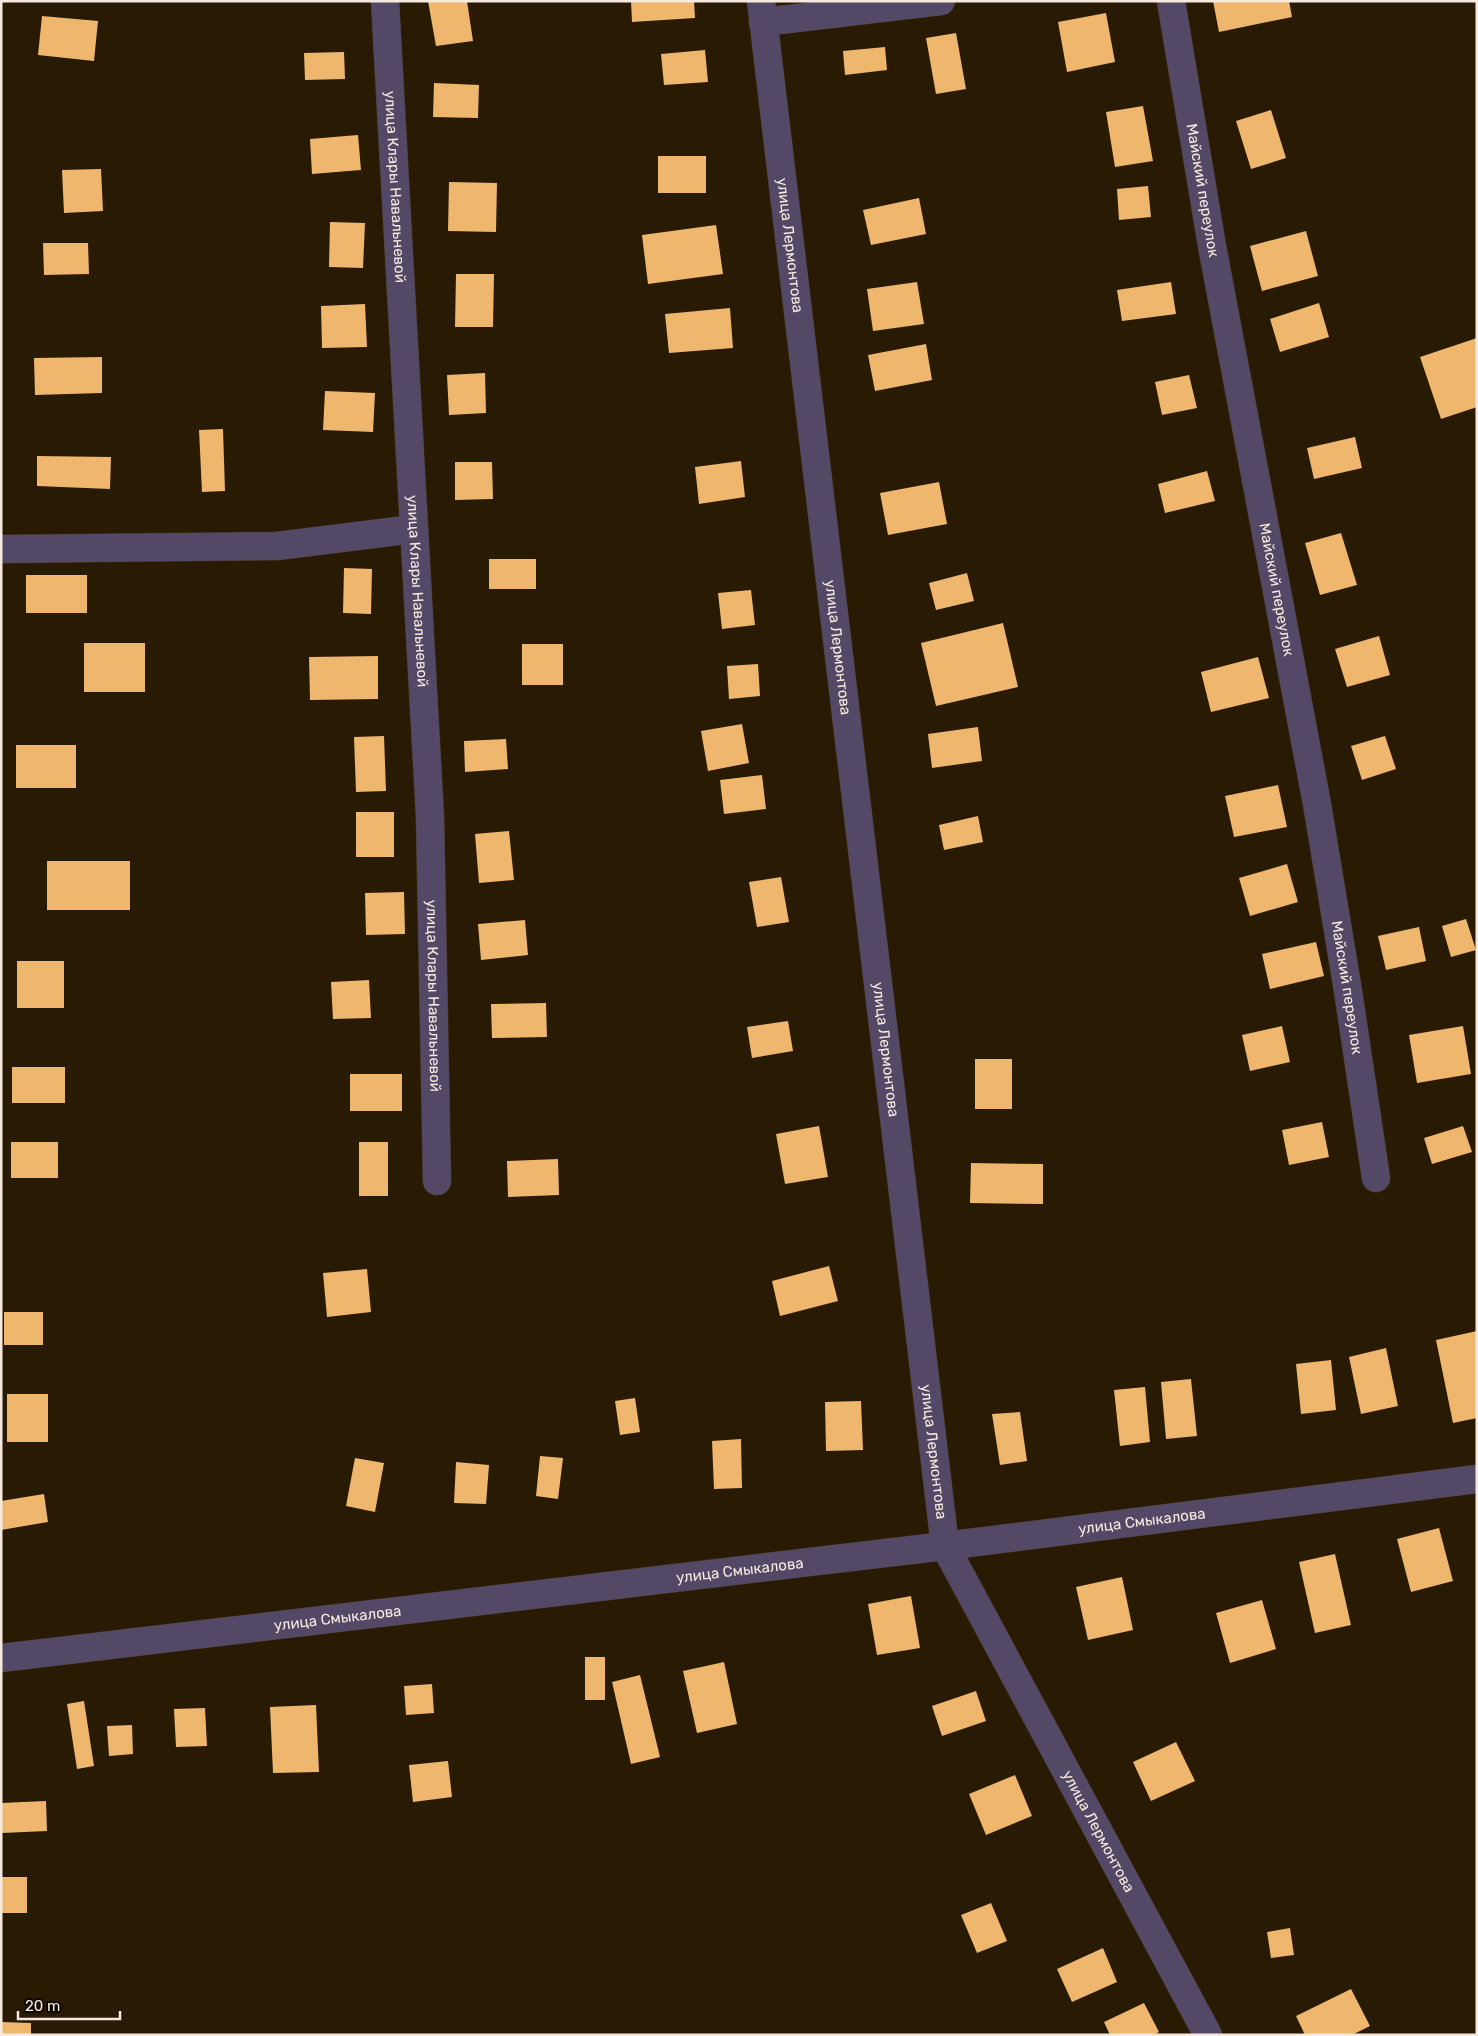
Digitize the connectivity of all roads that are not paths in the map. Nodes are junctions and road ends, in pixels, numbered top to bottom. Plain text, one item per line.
1 (385, 1) edge
2 (941, 1) edge
3 (1171, 1) edge
4 (762, 12) edge
5 (414, 529) junction
6 (1, 549) edge
7 (1376, 1178) dead end
8 (436, 1182) dead end
9 (1477, 1479) edge
10 (945, 1546) junction
11 (1, 1658) edge
12 (1208, 2035) edge

1 - 5 street, улица Клары Навальневой
2 - 4 street
3 - 7 street, Майский переулок
4 - 10 street, улица Лермонтова
5 - 6 street
5 - 8 street, улица Клары Навальневой
9 - 10 street, улица Смыкалова
10 - 11 street, улица Смыкалова
10 - 12 street, улица Лермонтова

